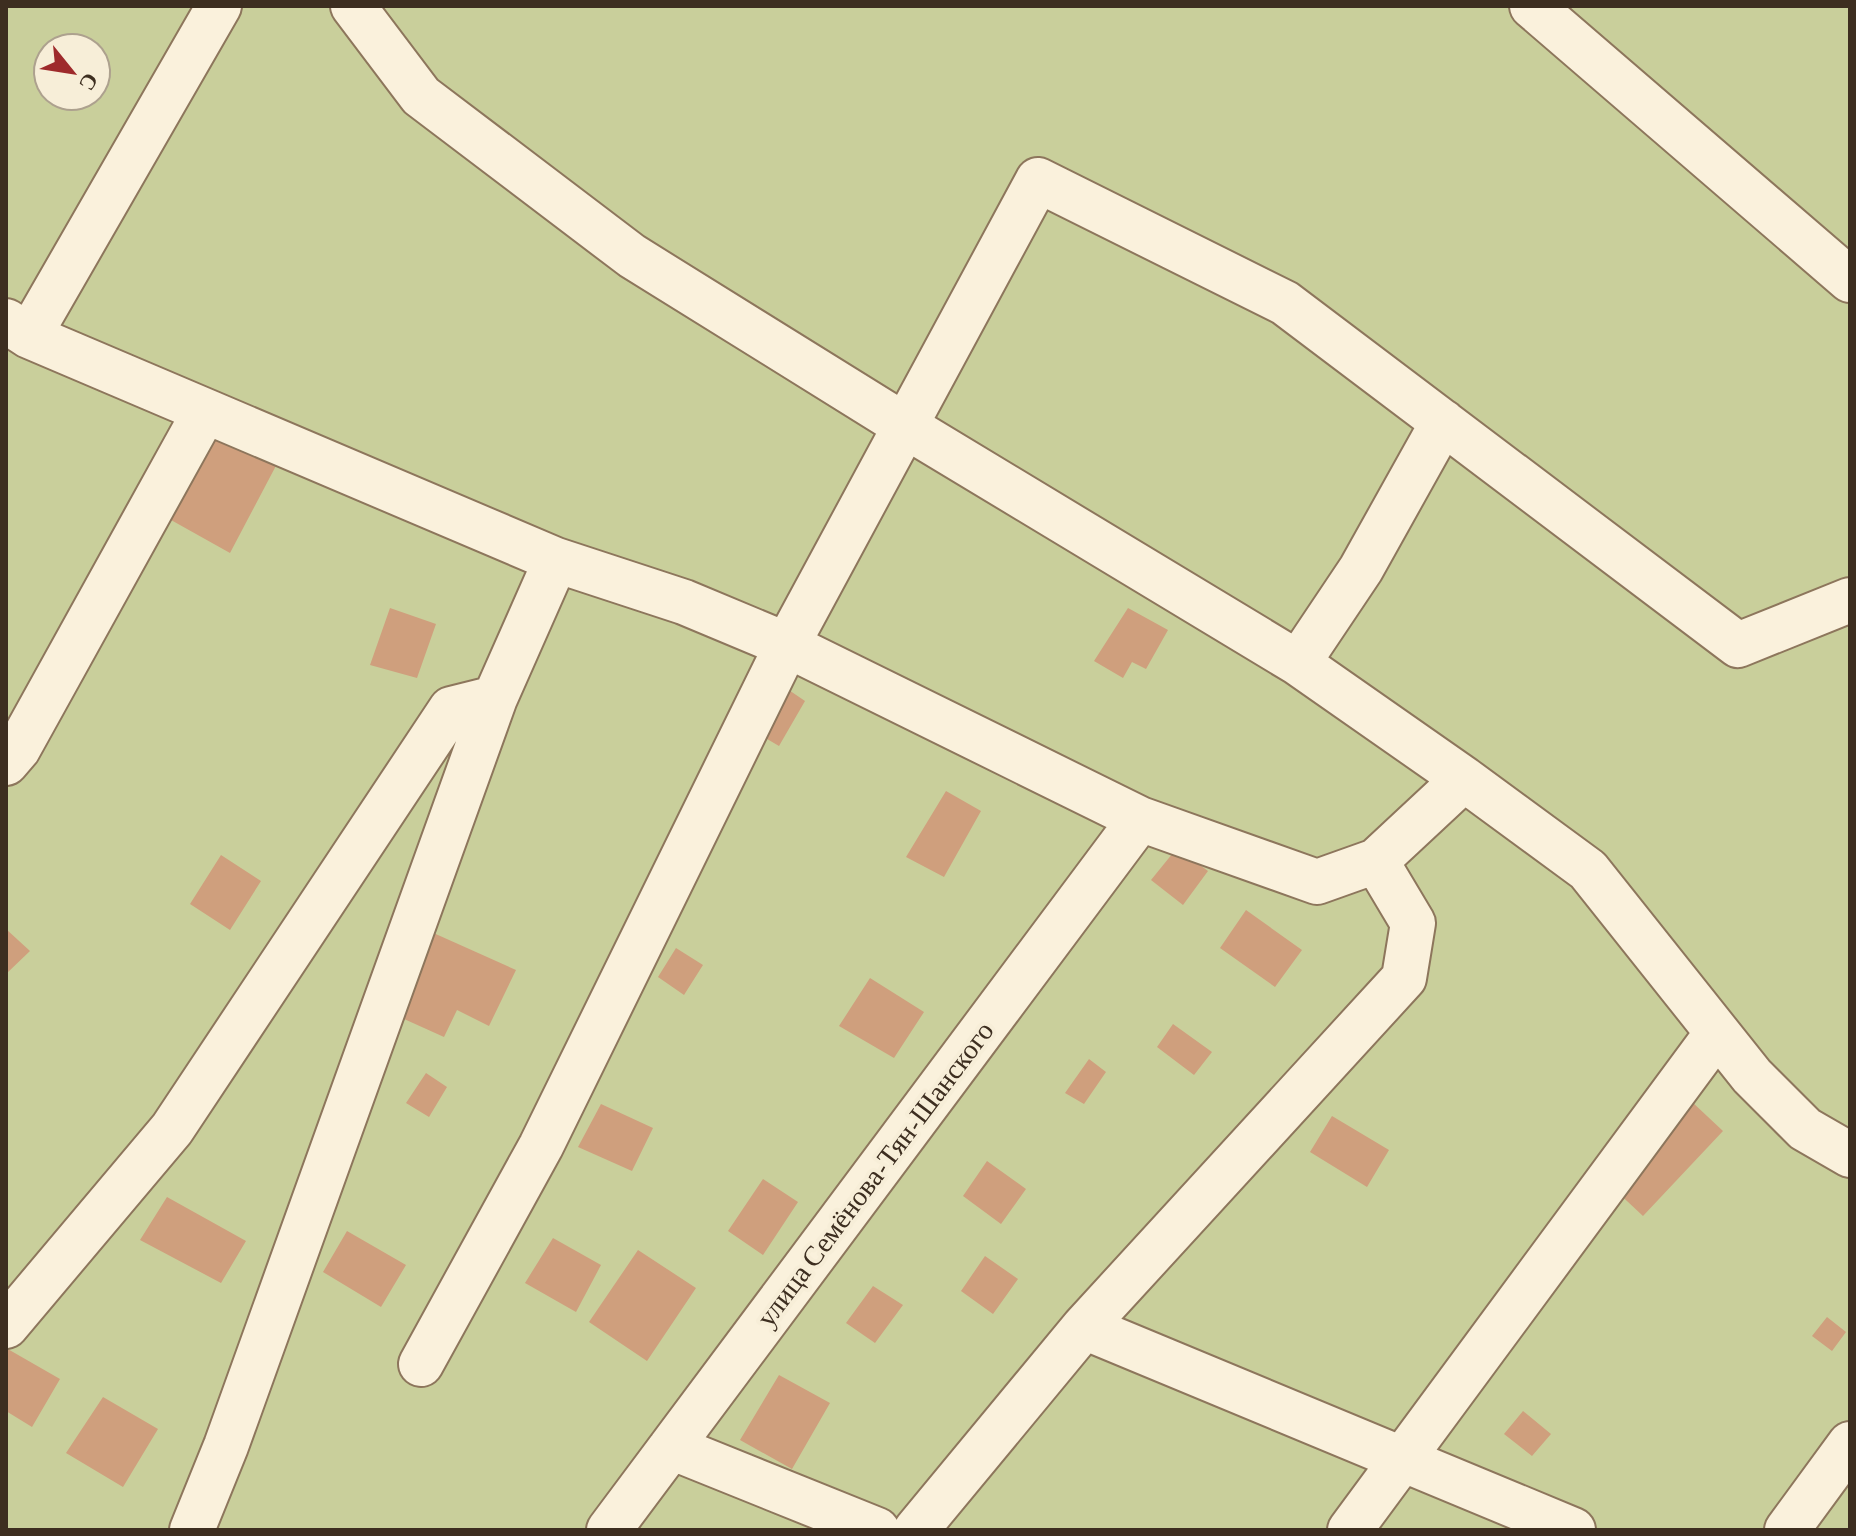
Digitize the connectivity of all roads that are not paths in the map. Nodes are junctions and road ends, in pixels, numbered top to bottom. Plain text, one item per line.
1 (219, 6) edge
2 (353, 6) edge
3 (1532, 6) edge
4 (1850, 280) edge
5 (18, 329) edge
6 (204, 413) junction
7 (1443, 422) junction
8 (907, 427) junction
9 (556, 560) junction
10 (1850, 600) edge
11 (787, 645) junction
12 (1298, 663) junction
13 (495, 698) junction
14 (6, 763) edge
15 (1464, 779) junction
16 (1140, 819) junction
17 (1376, 861) junction
18 (1717, 1033) junction
19 (1850, 1155) edge
20 (6, 1326) edge
21 (1084, 1327) junction
22 (421, 1364) dead end
23 (1850, 1444) edge
24 (671, 1447) junction
25 (1403, 1459) junction
26 (192, 1530) edge
27 (609, 1530) edge
28 (877, 1530) edge
29 (916, 1530) edge
30 (1350, 1530) edge
31 (1573, 1530) edge
32 (1787, 1530) edge

1 - 5 lane
2 - 8 lane
3 - 4 lane
5 - 6 lane
6 - 9 lane
6 - 14 lane
7 - 8 lane
7 - 10 lane
7 - 12 lane
8 - 11 lane
8 - 12 lane
9 - 11 lane
9 - 13 lane
11 - 16 lane
11 - 22 lane
12 - 15 lane
13 - 20 lane
13 - 26 lane
15 - 17 lane
15 - 18 lane
16 - 17 lane
16 - 24 lane, улица Семёнова-Тян-Шанского
17 - 21 lane
18 - 19 lane
18 - 25 lane
21 - 25 lane
21 - 29 lane
23 - 32 lane
24 - 27 lane, улица Семёнова-Тян-Шанского
24 - 28 lane
25 - 30 lane
25 - 31 lane

